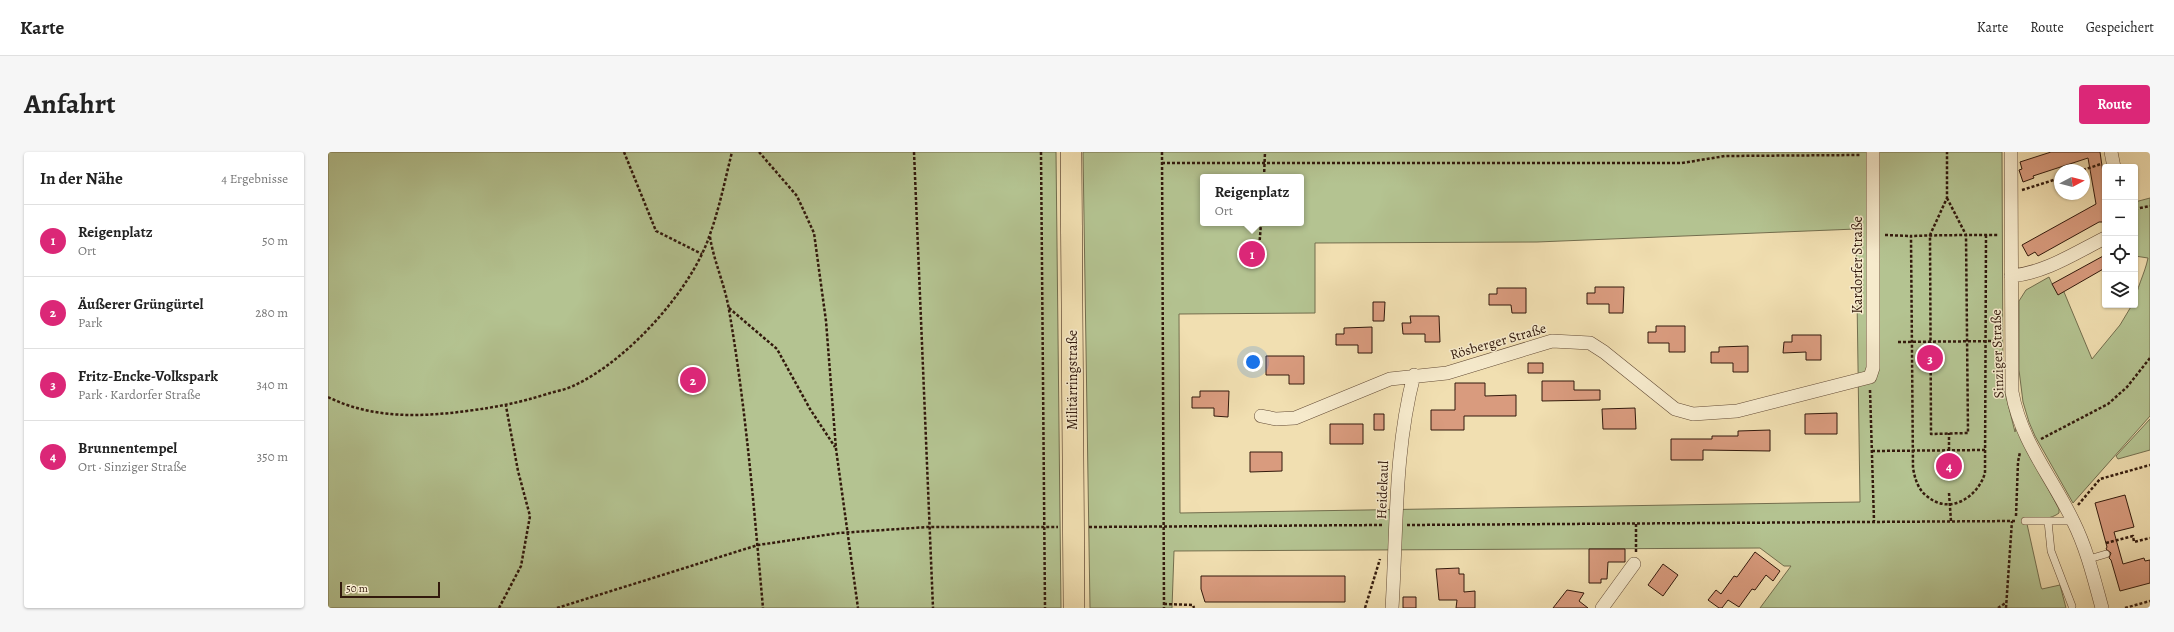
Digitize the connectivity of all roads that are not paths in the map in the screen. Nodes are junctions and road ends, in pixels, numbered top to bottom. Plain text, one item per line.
1 (1071, 152) edge
2 (2011, 152) edge
3 (1873, 154) edge
4 (2102, 240) edge
5 (2011, 276) junction
6 (1414, 375) junction
7 (1870, 377) joint
8 (1261, 416) dead end
9 (2072, 518) junction
10 (2025, 521) road end
11 (2048, 521) junction
12 (2087, 554) junction
13 (2106, 554) dead end
14 (1634, 564) road end
15 (2072, 606) dead end
16 (1074, 608) edge
17 (1392, 608) edge
18 (1602, 608) edge
19 (2102, 608) edge

1 - 16 main road, Militärringstraße
2 - 5 street, Sinziger Straße
3 - 7 street, Kardorfer Straße
4 - 5 street
5 - 9 street, Sinziger Straße
6 - 7 street, Rösberger Straße
6 - 8 street, Rösberger Straße
6 - 17 street, Heidekaul
9 - 11 lane
9 - 12 street, Sinziger Straße
10 - 11 lane
11 - 15 lane
12 - 13 lane
12 - 19 street, Sinziger Straße
14 - 18 street

